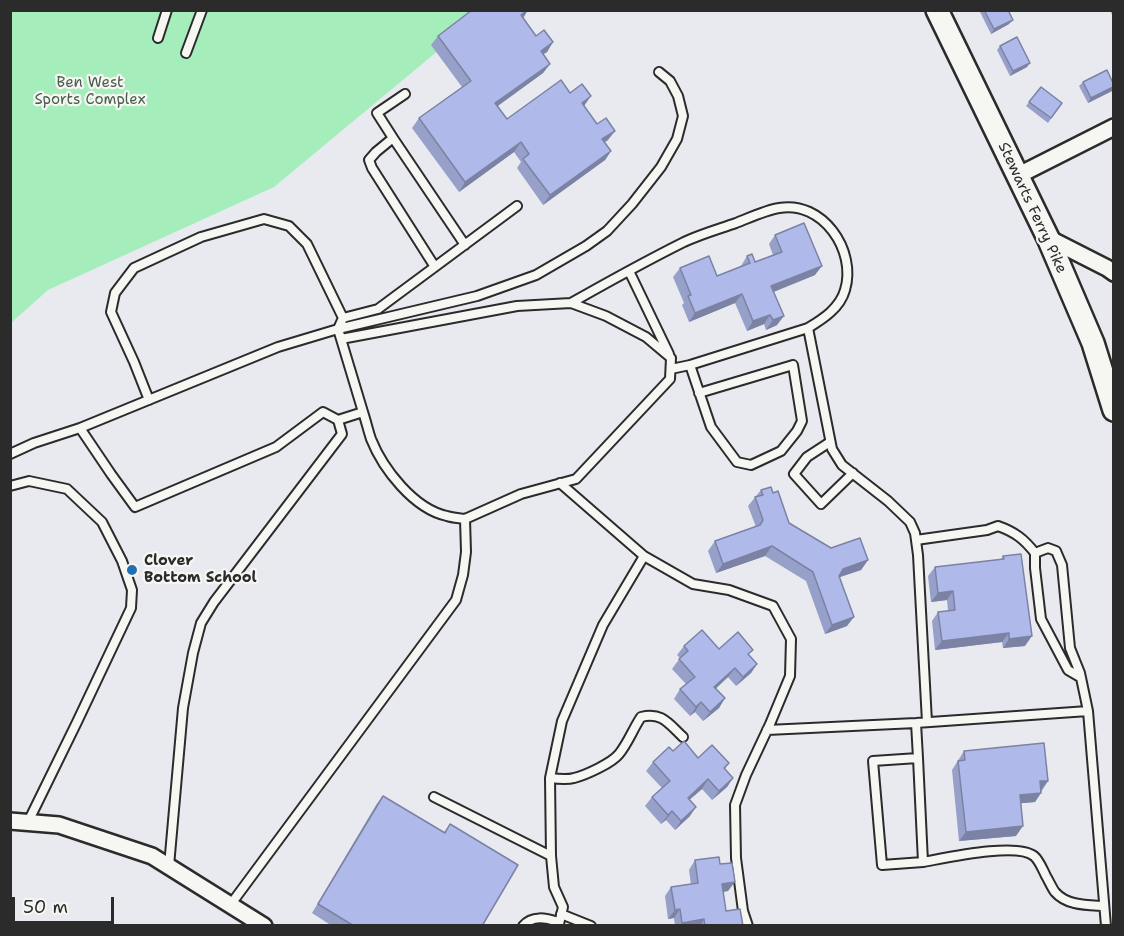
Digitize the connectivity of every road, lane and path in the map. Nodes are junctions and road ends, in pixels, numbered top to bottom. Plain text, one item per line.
1 (167, 10) edge
2 (202, 10) edge
3 (937, 10) edge
4 (158, 38) dead end
5 (186, 53) dead end
6 (659, 72) dead end
7 (405, 94) dead end
8 (1113, 127) edge
9 (393, 138) junction
10 (1017, 176) junction
11 (517, 207) dead end
12 (1048, 238) junction
13 (465, 245) junction
14 (435, 267) junction
15 (629, 271) junction
16 (1113, 273) edge
17 (571, 303) junction
18 (343, 318) junction
19 (808, 328) junction
20 (338, 329) junction
21 (341, 339) junction
22 (670, 358) junction
23 (690, 365) junction
24 (670, 369) junction
25 (699, 393) junction
26 (149, 400) junction
27 (1113, 410) edge
28 (363, 412) junction
29 (338, 420) junction
30 (80, 428) junction
31 (830, 442) junction
32 (10, 454) edge
33 (853, 473) junction
34 (561, 483) junction
35 (10, 486) edge
36 (465, 519) junction
37 (916, 540) junction
38 (1035, 553) junction
39 (644, 556) junction
40 (1080, 677) junction
41 (1088, 711) junction
42 (927, 722) junction
43 (916, 723) junction
44 (767, 730) junction
45 (683, 737) dead end
46 (918, 758) junction
47 (550, 778) junction
48 (434, 797) dead end
49 (10, 821) edge
50 (28, 822) junction
51 (551, 856) junction
52 (923, 862) junction
53 (169, 866) junction
54 (231, 904) junction
55 (1104, 906) junction
56 (561, 914) junction
57 (559, 925) edge
58 (264, 926) edge
59 (523, 926) edge
60 (591, 926) edge
61 (747, 926) edge
62 (1106, 926) edge

1 - 4 lane
2 - 5 lane
3 - 10 main road, Stewarts Ferry Pike
6 - 20 lane
7 - 9 lane
8 - 10 street
9 - 13 lane
9 - 14 lane
10 - 12 main road, Stewarts Ferry Pike
11 - 13 lane
12 - 16 street
12 - 27 main road, Stewarts Ferry Pike
13 - 14 lane
14 - 18 lane
15 - 17 lane
15 - 19 lane
15 - 22 lane
17 - 21 lane
17 - 22 lane
18 - 20 lane
18 - 26 lane
19 - 23 lane
19 - 31 lane
20 - 21 lane
20 - 26 lane
21 - 28 lane
22 - 24 lane
23 - 24 lane
23 - 25 lane
24 - 34 lane
25 - 25 lane
26 - 30 lane
28 - 29 lane
28 - 36 lane
29 - 30 lane
29 - 53 lane
30 - 32 lane
31 - 33 lane
31 - 33 lane
33 - 37 lane
34 - 36 lane
34 - 39 lane
35 - 50 lane
36 - 54 lane
37 - 38 lane
37 - 42 lane
38 - 40 lane
38 - 40 lane
39 - 44 lane
39 - 47 lane
40 - 41 lane
41 - 42 lane
41 - 55 lane
42 - 43 lane
43 - 44 lane
43 - 46 lane
44 - 61 lane
45 - 47 lane
46 - 52 lane
46 - 52 lane
47 - 51 lane
48 - 51 lane
49 - 50 street
50 - 53 street
51 - 56 lane
52 - 55 lane
53 - 54 street
54 - 58 street
55 - 62 lane
56 - 57 lane
56 - 60 lane
57 - 59 lane

